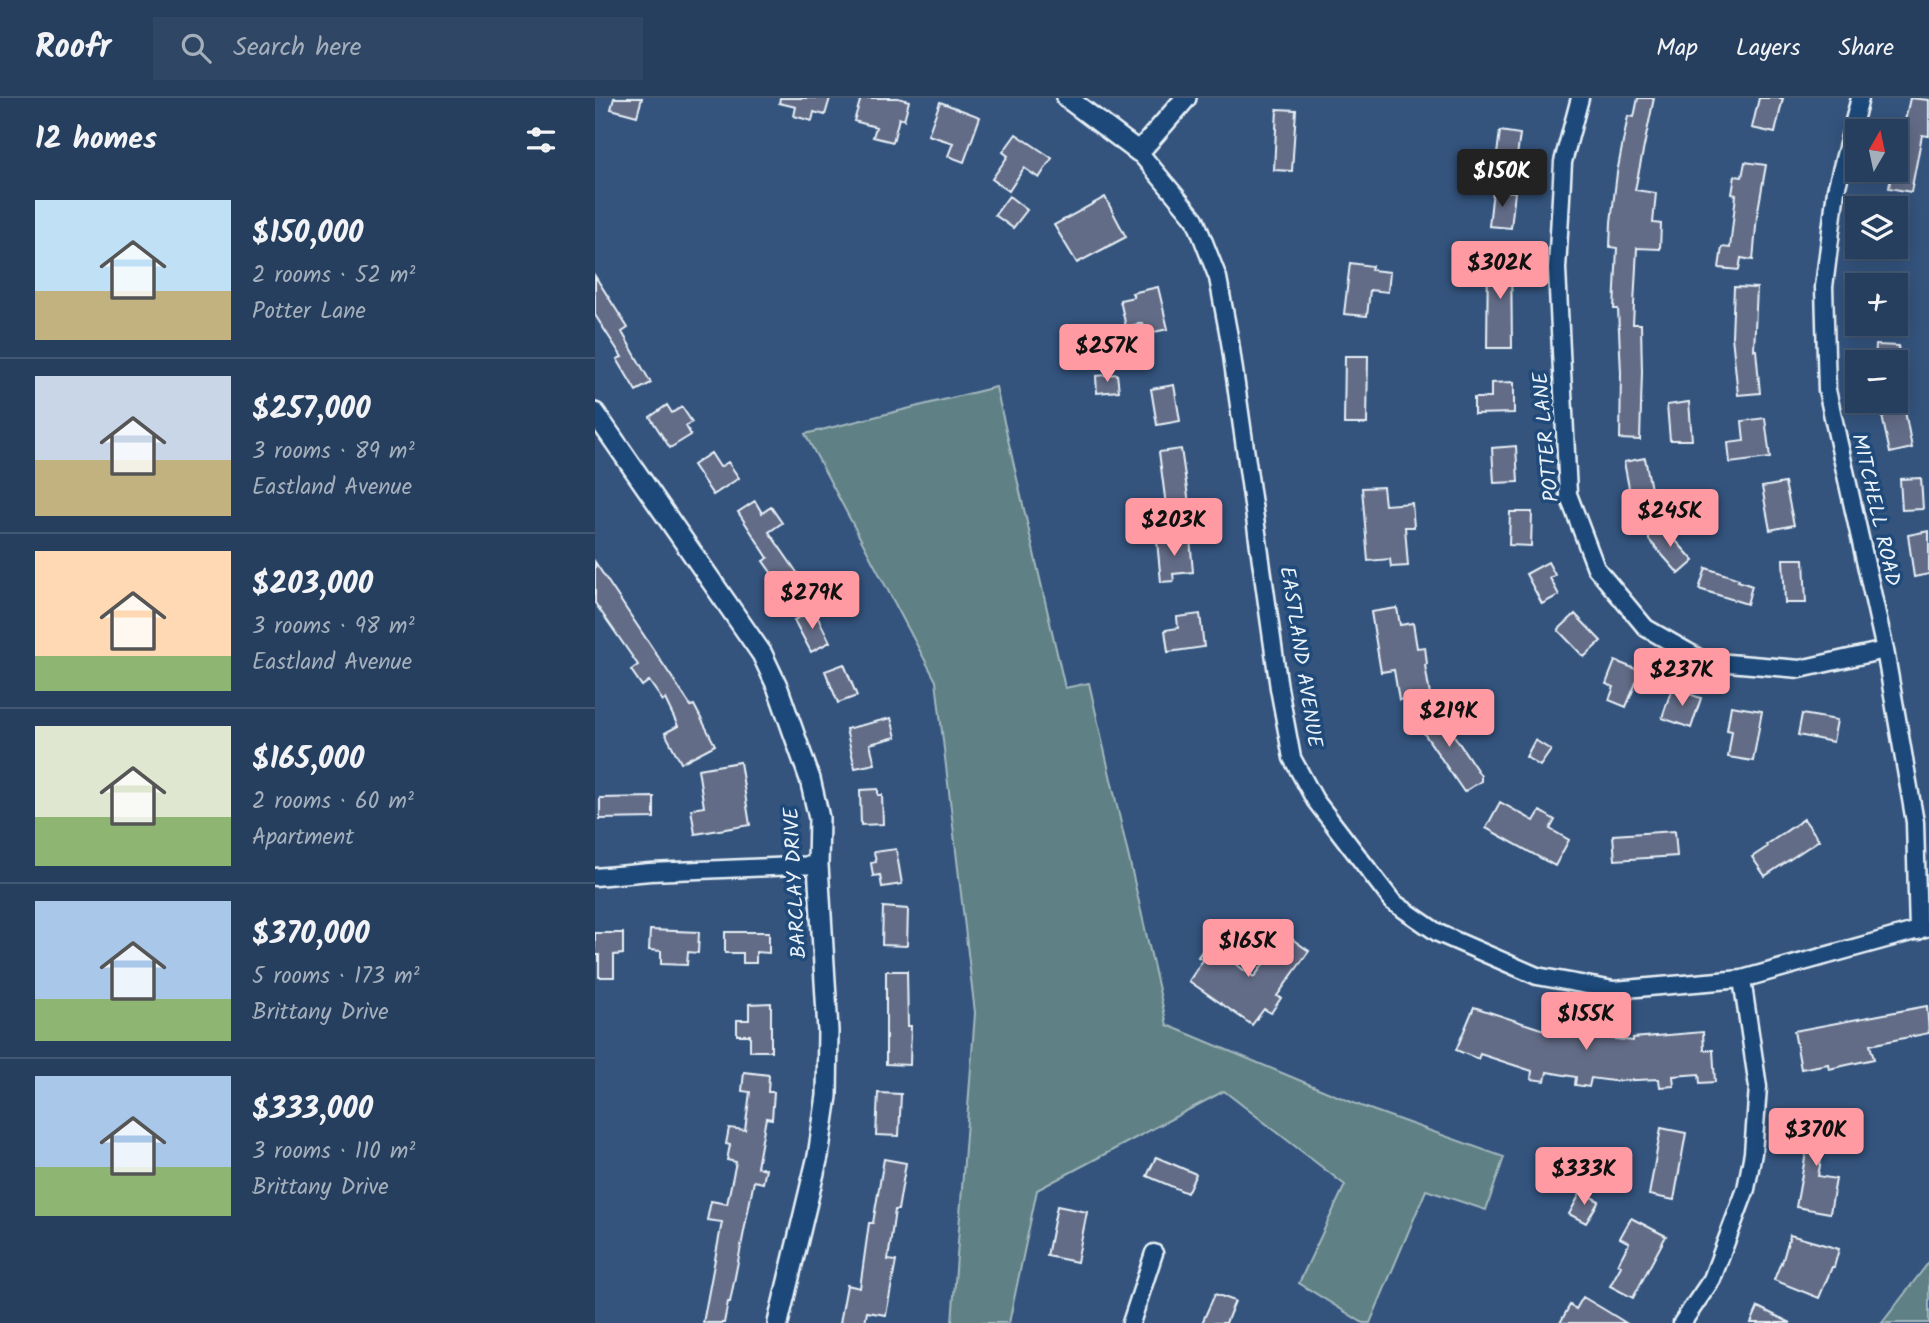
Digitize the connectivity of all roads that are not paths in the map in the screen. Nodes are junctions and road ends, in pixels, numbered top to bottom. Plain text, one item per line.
1 (1067, 98) edge
2 (1186, 98) edge
3 (1580, 98) edge
4 (1860, 98) edge
5 (1139, 152) junction
6 (595, 413) edge
7 (1885, 650) junction
8 (818, 865) junction
9 (595, 877) edge
10 (1924, 929) edge
11 (1742, 979) junction
12 (1154, 1253) dead end
13 (778, 1323) edge
14 (1131, 1323) edge
15 (1682, 1323) edge

1 - 5 street, EASTLAND AVENUE
2 - 5 street
3 - 7 street, POTTER LANE
4 - 7 street, MITCHELL ROAD
5 - 11 street, EASTLAND AVENUE
6 - 8 street, BARCLAY DRIVE
7 - 10 street, MITCHELL ROAD
8 - 9 street
8 - 13 street, BARCLAY DRIVE
10 - 11 street, EASTLAND AVENUE
11 - 15 street
12 - 14 street

